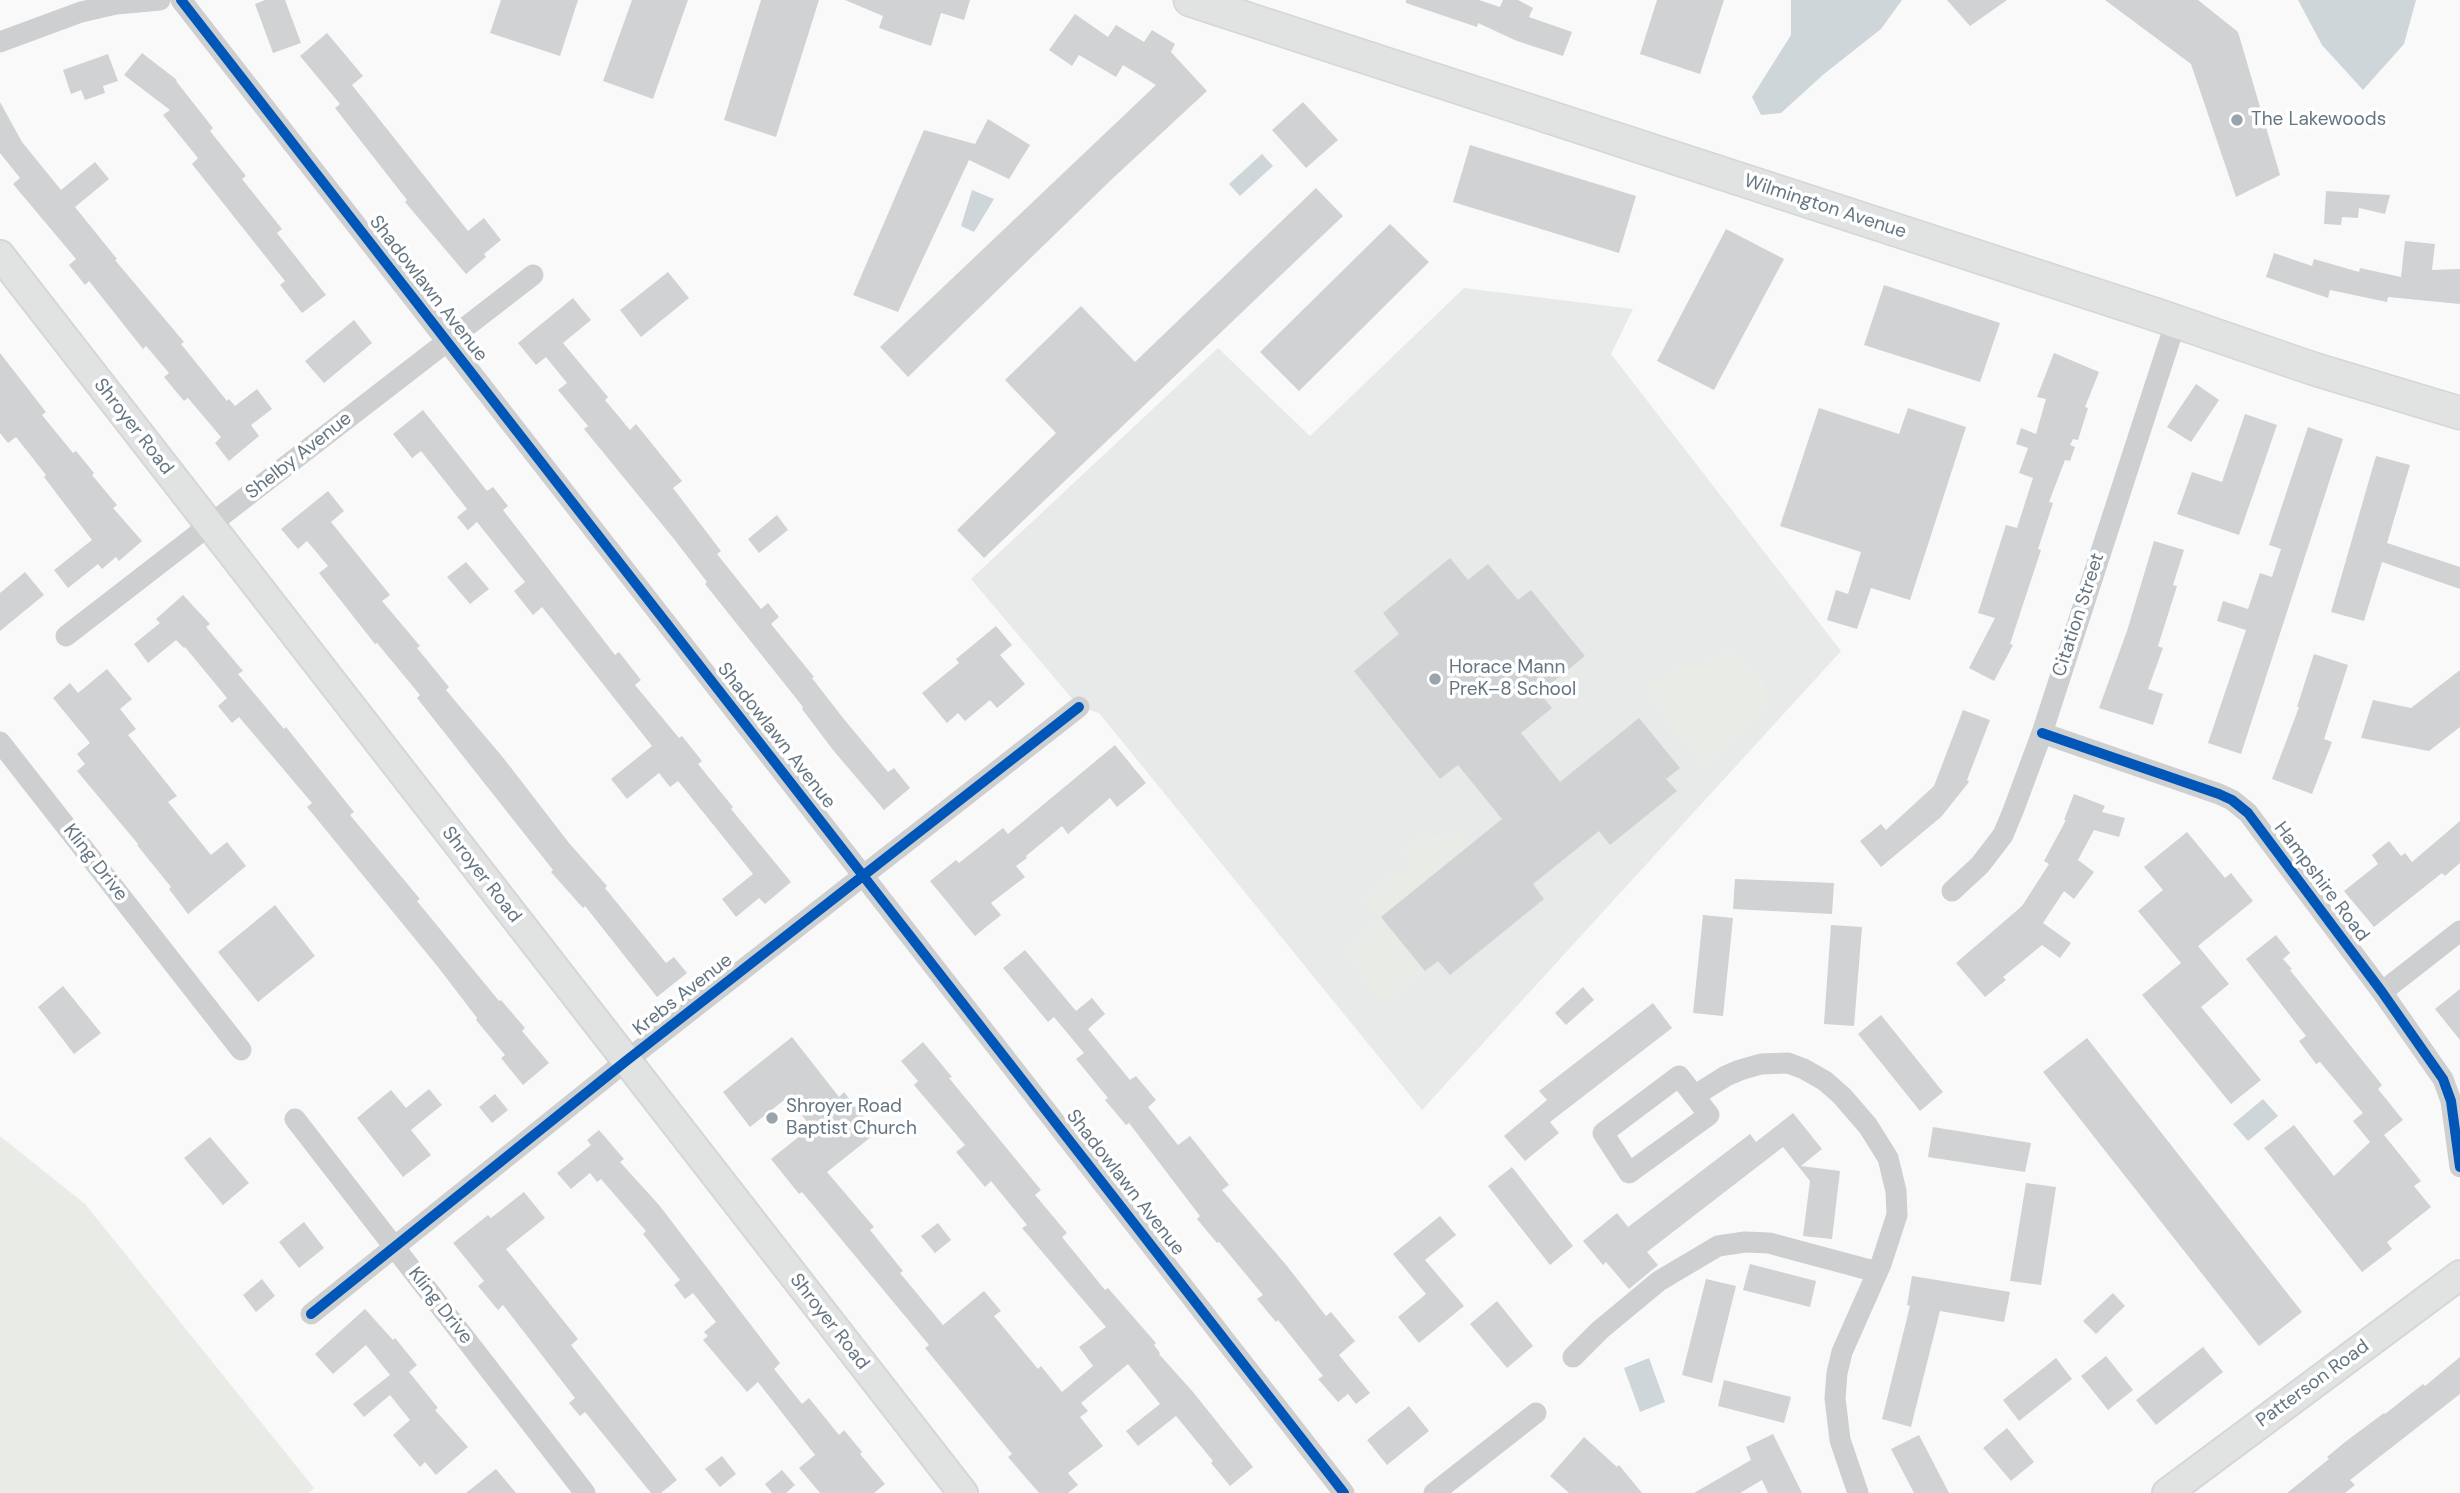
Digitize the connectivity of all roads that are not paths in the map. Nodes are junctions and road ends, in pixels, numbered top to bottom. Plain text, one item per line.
1 (160, 0) edge
2 (181, 0) edge
3 (1190, 0) edge
4 (0, 42) edge
5 (0, 256) edge
6 (533, 275) dead end
7 (2176, 321) junction
8 (447, 342) junction
9 (2460, 414) edge
10 (209, 525) junction
11 (66, 636) dead end
12 (1079, 707) dead end
13 (2042, 733) junction
14 (0, 742) edge
15 (863, 875) junction
16 (1952, 891) dead end
17 (2460, 931) edge
18 (2382, 992) junction
19 (241, 1050) dead end
20 (626, 1061) junction
21 (1695, 1096) junction
22 (295, 1119) dead end
23 (2460, 1167) edge
24 (394, 1246) junction
25 (1877, 1272) junction
26 (2460, 1275) edge
27 (311, 1314) dead end
28 (1573, 1357) dead end
29 (1536, 1413) dead end
30 (585, 1493) edge
31 (963, 1493) edge
32 (1344, 1493) edge
33 (1434, 1493) edge
34 (1858, 1493) edge
35 (2166, 1493) edge

1 - 4 street
2 - 8 street, Shadowlawn Avenue
3 - 7 main road, Wilmington Avenue
5 - 10 main road, Shroyer Road
6 - 8 street, Shelby Avenue
7 - 9 main road, Wilmington Avenue
7 - 13 street, Citation Street
8 - 10 street, Shelby Avenue
8 - 15 street, Shadowlawn Avenue
10 - 11 street, Shelby Avenue
10 - 20 main road, Shroyer Road
12 - 15 street, Krebs Avenue
13 - 16 street, Citation Street
13 - 18 street, Hampshire Road
14 - 19 street, Kling Drive
15 - 20 street, Krebs Avenue
15 - 32 street, Shadowlawn Avenue
17 - 18 street
18 - 23 street, Hampshire Road
20 - 24 street, Krebs Avenue
20 - 31 main road, Shroyer Road
21 - 21 street
21 - 25 street
22 - 24 street, Kling Drive
24 - 27 street, Krebs Avenue
24 - 30 street, Kling Drive
25 - 28 street
25 - 34 street
26 - 35 main road, Patterson Road
29 - 33 street

